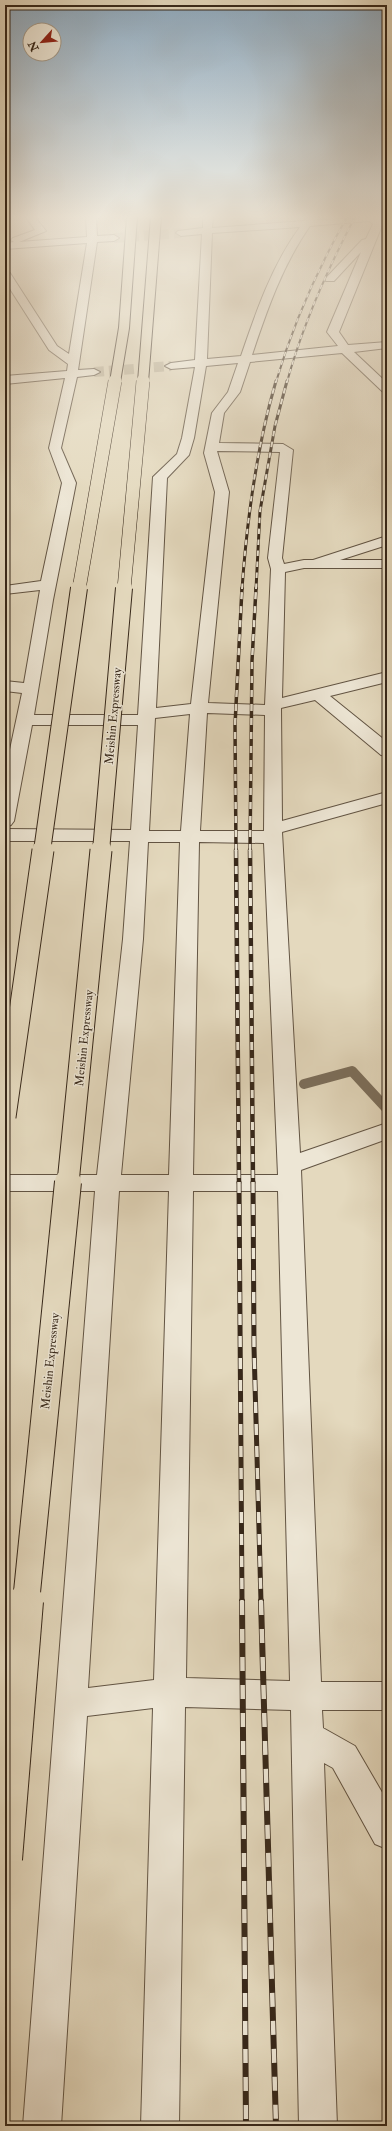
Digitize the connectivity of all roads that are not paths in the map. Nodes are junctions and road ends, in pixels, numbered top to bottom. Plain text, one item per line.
1 (33, 316) edge
2 (81, 316) edge
3 (125, 316) edge
4 (148, 316) edge
5 (203, 316) edge
6 (260, 316) edge
7 (339, 316) edge
8 (387, 345) edge
9 (345, 349) junction
10 (246, 359) junction
11 (201, 363) junction
12 (171, 366) tunnel mouth
13 (73, 369) junction
14 (94, 372) tunnel mouth
15 (5, 380) edge
16 (387, 389) edge
17 (212, 447) junction
18 (387, 540) edge
19 (315, 564) junction
20 (387, 564) edge
21 (278, 569) junction
22 (5, 590) edge
23 (46, 593) junction
24 (5, 603) edge
25 (387, 677) edge
26 (5, 686) edge
27 (32, 689) junction
28 (318, 694) junction
29 (273, 707) junction
30 (199, 708) junction
31 (146, 717) junction
32 (24, 720) junction
33 (12, 746) edge
34 (387, 751) edge
35 (387, 797) edge
36 (5, 821) edge
37 (273, 832) junction
38 (5, 835) edge
39 (139, 836) junction
40 (190, 836) junction
41 (5, 1117) edge
42 (387, 1130) edge
43 (289, 1175) junction
44 (5, 1183) edge
45 (108, 1183) junction
46 (181, 1184) junction
47 (169, 1692) junction
48 (306, 1696) junction
49 (387, 1696) edge
50 (71, 1704) junction
51 (307, 1736) junction
52 (387, 1833) edge
53 (5, 1859) edge
54 (42, 2126) edge
55 (160, 2126) edge
56 (318, 2126) edge

1 - 13 street
2 - 13 street
3 - 41 highway, bridge
4 - 53 highway, Meishin Expressway, bridge
5 - 11 street
6 - 10 street
7 - 9 street
8 - 9 street
9 - 10 street
9 - 16 street
10 - 11 street
10 - 17 street
11 - 12 street
11 - 31 street
13 - 14 street
13 - 15 street
13 - 23 street
17 - 21 street
17 - 30 street
18 - 19 street
19 - 20 street
19 - 21 street
21 - 29 street
22 - 23 street
23 - 24 street
23 - 27 street
25 - 28 street
26 - 27 street
27 - 32 street
28 - 29 street
28 - 34 street
29 - 30 street
29 - 37 street
30 - 31 street
30 - 40 street
31 - 32 street
31 - 39 street
32 - 33 street
33 - 36 street
35 - 37 street
37 - 40 street
37 - 43 street
38 - 39 street
39 - 40 street
39 - 45 street
40 - 46 street
42 - 43 street
43 - 46 street
43 - 48 street
44 - 45 street
45 - 46 street
45 - 50 street
46 - 47 street
47 - 48 street
47 - 50 street
47 - 55 street
48 - 49 street
48 - 51 street
50 - 54 street
51 - 52 street
51 - 56 street

